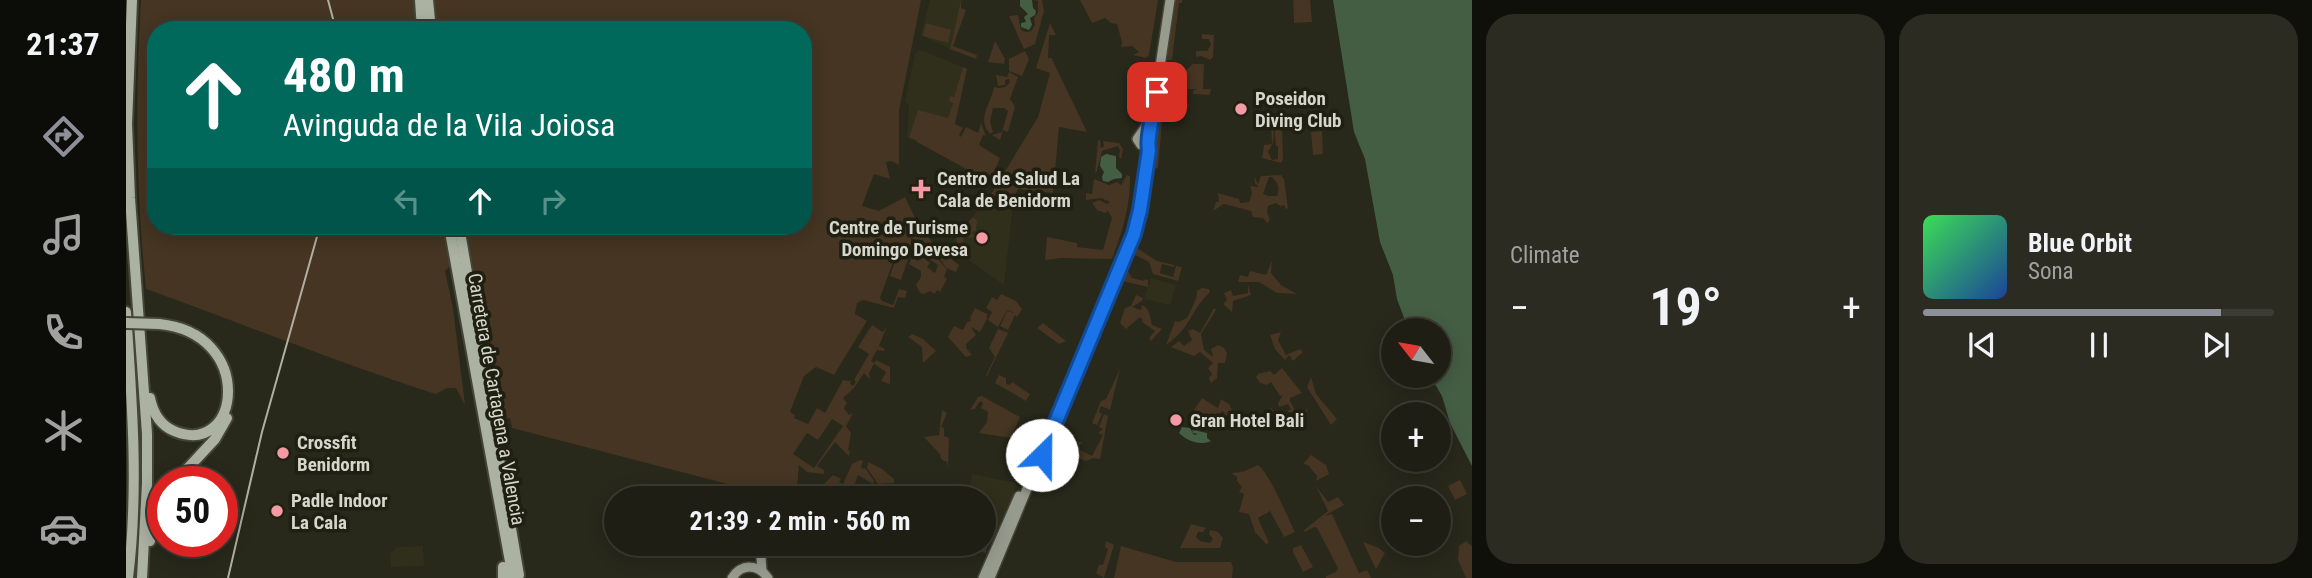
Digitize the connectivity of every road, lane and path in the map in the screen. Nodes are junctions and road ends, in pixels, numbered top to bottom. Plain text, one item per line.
1 (132, 0) edge
2 (419, 0) edge
3 (428, 0) edge
4 (434, 0) edge
5 (1168, 0) edge
6 (421, 21) edge
7 (432, 21) edge
8 (433, 21) edge
9 (1144, 139) junction
10 (451, 235) edge
11 (461, 235) edge
12 (456, 267) junction
13 (126, 313) edge
14 (126, 322) edge
15 (159, 322) junction
16 (143, 369) junction
17 (126, 440) edge
18 (189, 466) edge
19 (1016, 508) junction
20 (133, 538) junction
21 (998, 550) junction
22 (754, 556) edge
23 (761, 556) edge
24 (147, 557) edge
25 (747, 567) junction
26 (504, 574) edge
27 (765, 574) edge
28 (128, 578) edge
29 (143, 578) edge
30 (513, 578) edge
31 (521, 578) edge
32 (732, 578) edge
33 (983, 578) edge
34 (990, 578) edge

1 - 16 highway
2 - 6 highway
3 - 7 highway
4 - 8 highway
5 - 9 main road
9 - 19 main road
9 - 19 main road
10 - 12 highway, Carretera de Cartagena a Valencia
11 - 31 highway, Carretera de Cartagena a Valencia
12 - 26 highway
12 - 30 highway, Carretera de Cartagena a Valencia
13 - 20 highway
14 - 15 highway, bridge
15 - 16 highway
15 - 18 highway
16 - 29 highway
17 - 20 highway
19 - 21 main road
20 - 28 highway
21 - 33 main road
21 - 34 main road
22 - 25 main road
23 - 27 main road
24 - 29 highway
25 - 27 main road
25 - 32 main road

